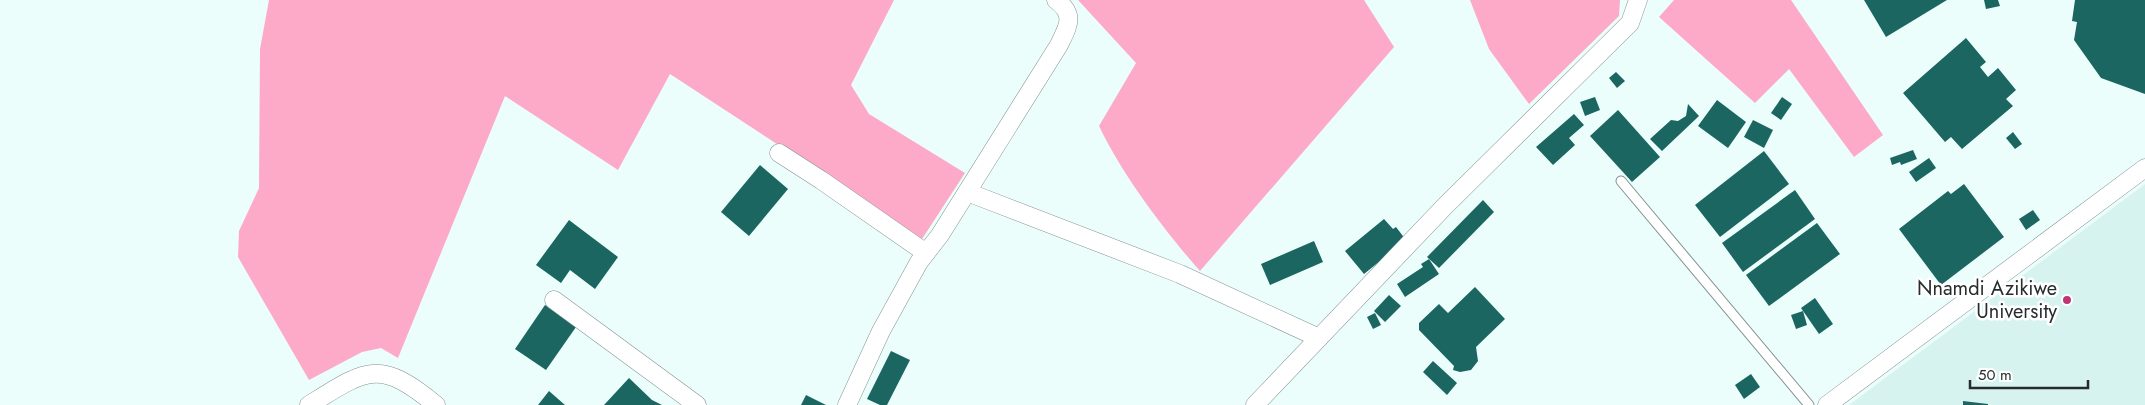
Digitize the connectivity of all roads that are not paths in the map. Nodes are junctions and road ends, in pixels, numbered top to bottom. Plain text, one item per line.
1 (1056, 0) edge
2 (1638, 0) edge
3 (778, 153) dead end
4 (2145, 168) edge
5 (1621, 181) dead end
6 (967, 192) junction
7 (926, 253) junction
8 (554, 300) dead end
9 (1319, 338) junction
10 (309, 405) edge
11 (436, 405) edge
12 (697, 405) edge
13 (846, 405) edge
14 (1254, 405) edge
15 (1809, 405) edge
16 (1827, 405) edge

1 - 6 street
2 - 9 street
3 - 7 street
4 - 16 street
5 - 15 lane
6 - 7 street
6 - 9 street
7 - 13 street
8 - 12 street
9 - 14 street
10 - 11 street

